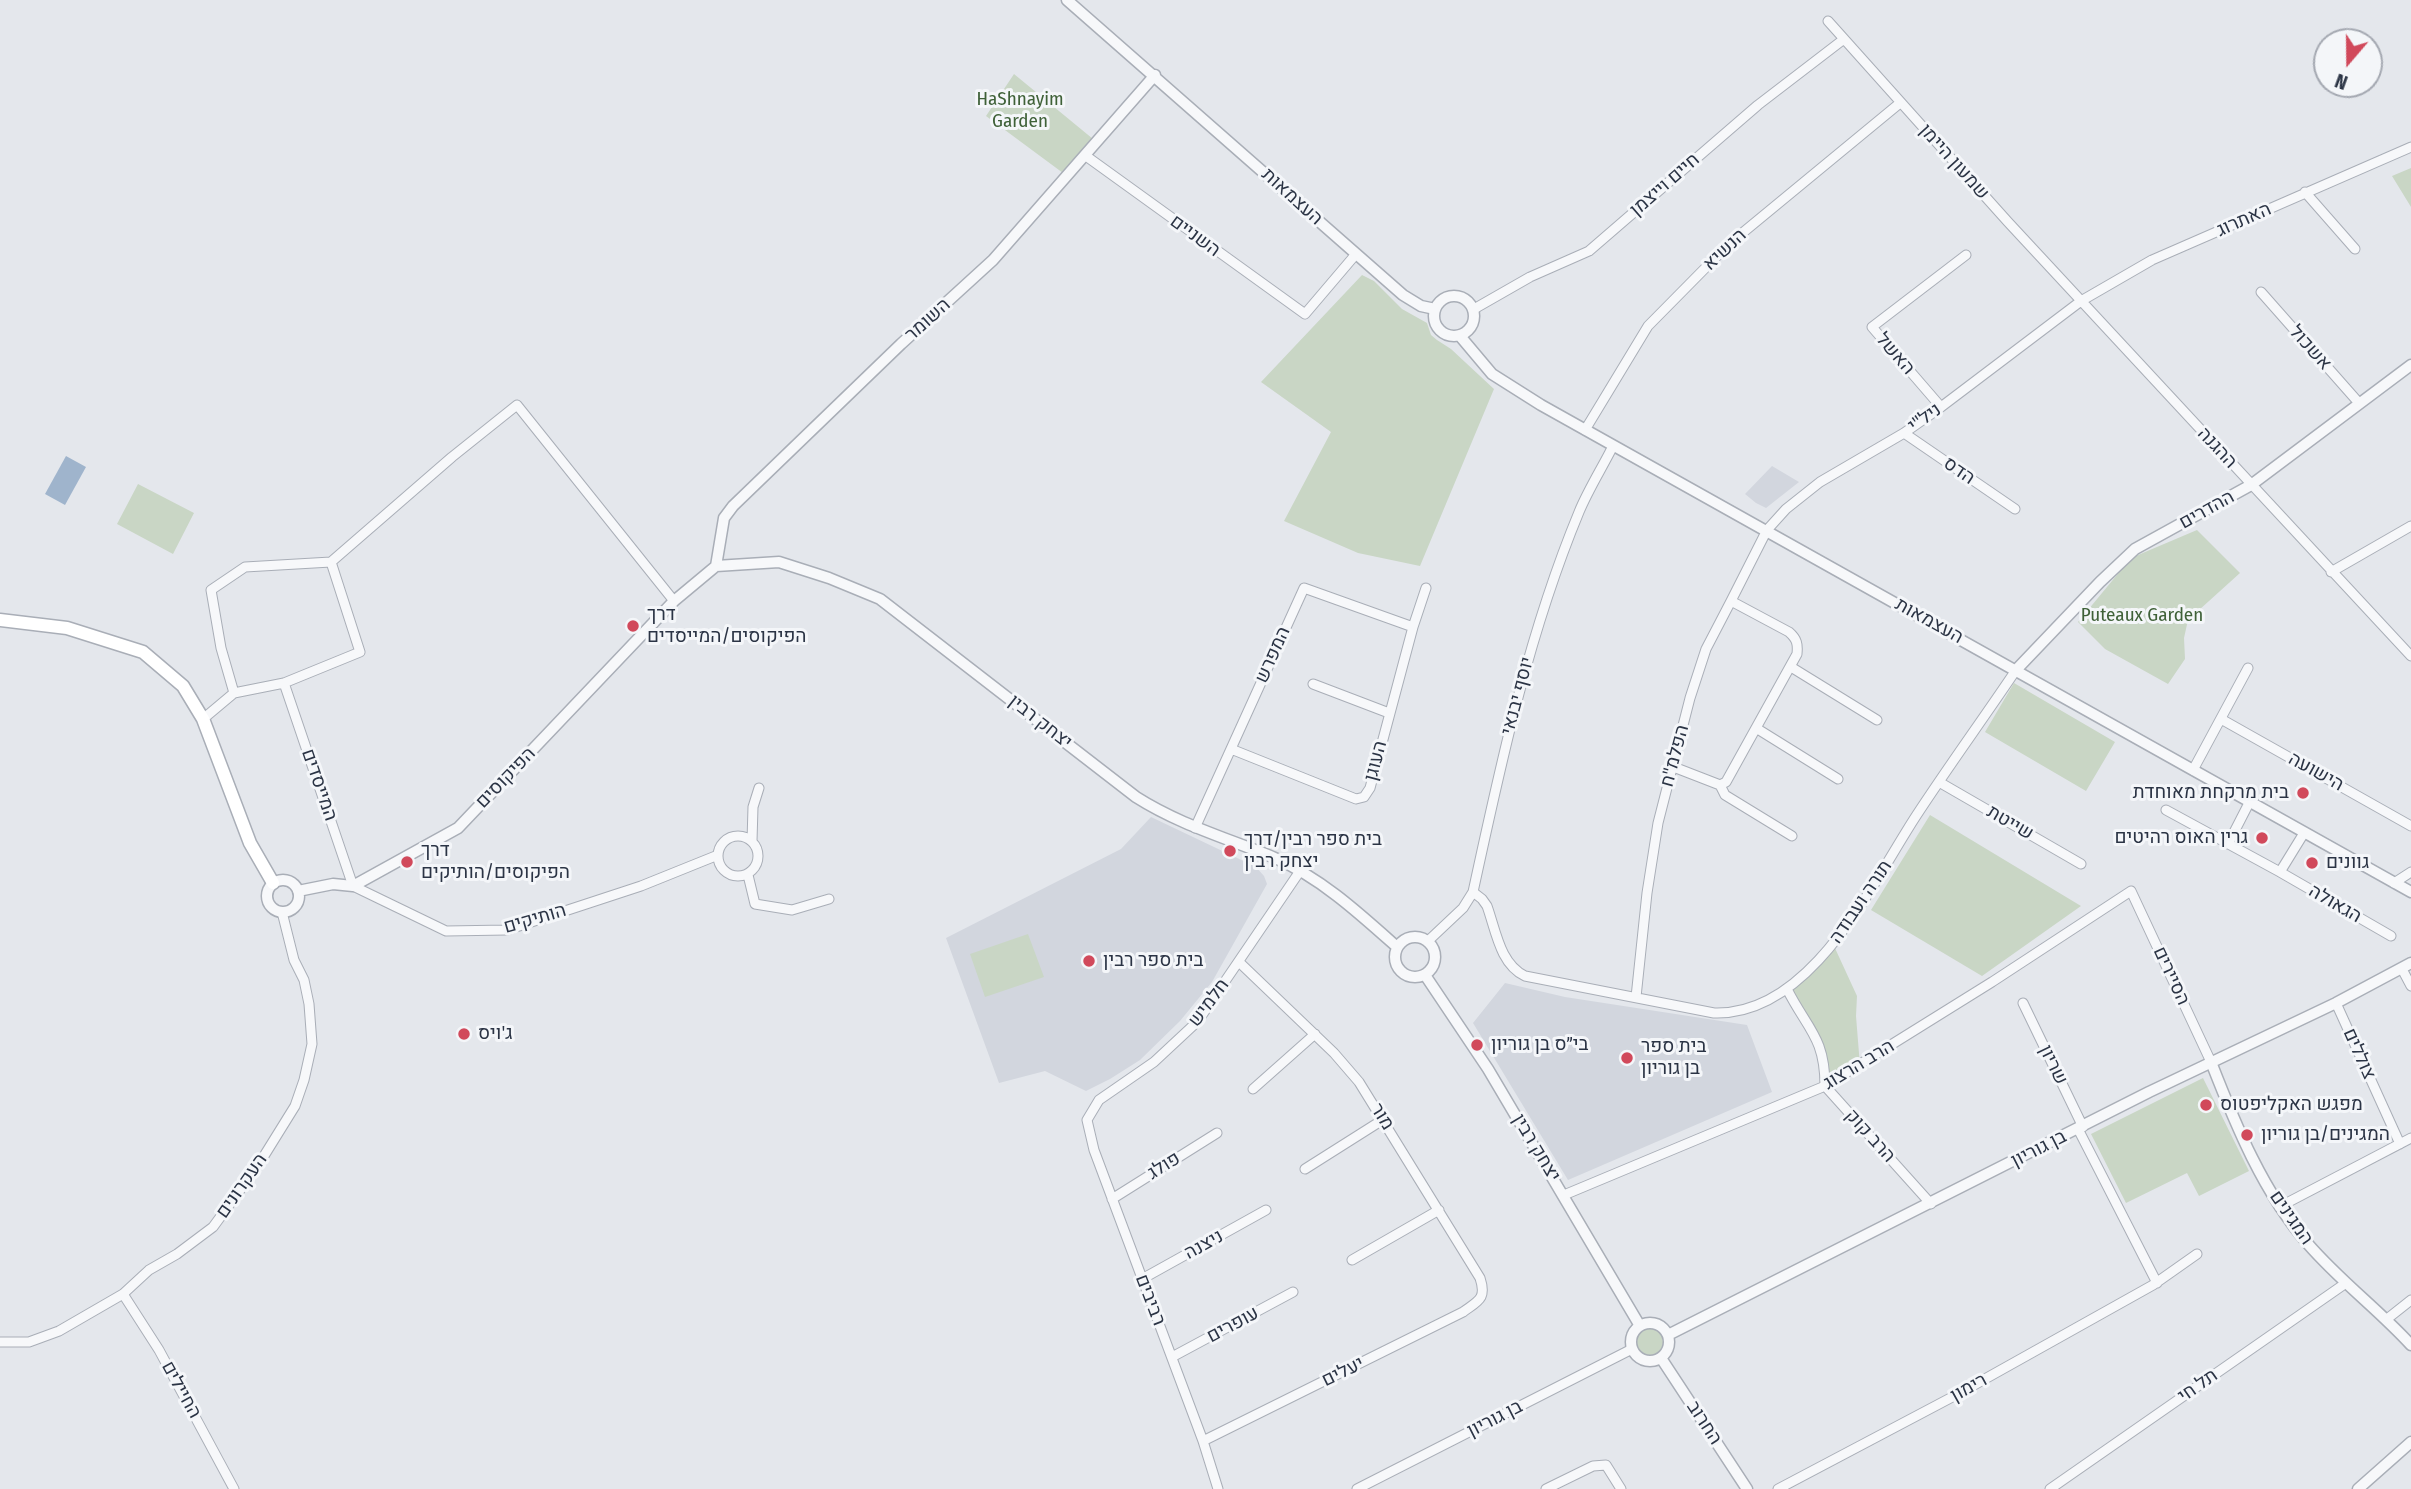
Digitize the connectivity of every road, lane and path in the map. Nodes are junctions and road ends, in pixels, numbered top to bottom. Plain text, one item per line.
1 (1068, 0) edge
2 (1828, 21) dead end
3 (1844, 39) junction
4 (1155, 75) junction
5 (1900, 103) junction
6 (2411, 147) edge
7 (1086, 156) junction
8 (2305, 192) junction
9 (2355, 249) dead end
10 (1356, 254) junction
11 (1966, 255) dead end
12 (2261, 292) dead end
13 (2081, 301) junction
14 (1435, 309) junction
15 (1474, 309) junction
16 (1460, 336) junction
17 (2411, 365) edge
18 (2359, 403) junction
19 (1941, 407) junction
20 (1585, 430) junction
21 (1904, 433) junction
22 (1613, 446) junction
23 (2251, 485) junction
24 (2015, 509) dead end
25 (2411, 526) edge
26 (1767, 530) junction
27 (331, 562) junction
28 (716, 566) junction
29 (2331, 572) junction
30 (1426, 587) dead end
31 (674, 601) junction
32 (1731, 601) junction
33 (0, 620) edge
34 (1413, 627) junction
35 (2411, 656) edge
36 (1791, 667) junction
37 (2248, 668) dead end
38 (2016, 670) junction
39 (284, 683) junction
40 (1313, 684) dead end
41 (234, 693) junction
42 (1389, 713) junction
43 (203, 719) junction
44 (2221, 719) junction
45 (1877, 720) dead end
46 (1756, 728) junction
47 (1231, 749) junction
48 (1671, 766) junction
49 (2193, 770) junction
50 (1838, 779) dead end
51 (1939, 782) junction
52 (1720, 785) junction
53 (759, 788) dead end
54 (2249, 803) junction
55 (2166, 810) dead end
56 (2411, 826) edge
57 (1195, 828) junction
58 (2304, 832) junction
59 (1792, 836) dead end
60 (752, 841) junction
61 (2228, 844) junction
62 (718, 855) junction
63 (2081, 864) dead end
64 (1300, 871) junction
65 (2280, 872) junction
66 (2411, 872) edge
67 (748, 875) junction
68 (273, 883) junction
69 (2394, 883) junction
70 (353, 886) junction
71 (298, 891) junction
72 (2131, 891) joint
73 (1473, 892) junction
74 (2411, 892) edge
75 (829, 899) dead end
76 (282, 912) junction
77 (2390, 936) dead end
78 (1428, 941) junction
79 (1397, 947) junction
80 (1239, 962) junction
81 (2407, 966) edge
82 (1425, 975) junction
83 (2411, 986) edge
84 (1787, 989) junction
85 (1636, 997) junction
86 (2023, 1003) dead end
87 (2336, 1003) junction
88 (1315, 1034) junction
89 (2211, 1062) junction
90 (1825, 1086) junction
91 (1254, 1089) dead end
92 (1092, 1111) joint
93 (1384, 1119) junction
94 (2081, 1128) junction
95 (1217, 1133) dead end
96 (2411, 1138) edge
97 (2400, 1144) junction
98 (1305, 1169) dead end
99 (1564, 1195) junction
100 (1112, 1199) junction
101 (1931, 1204) junction
102 (2279, 1207) junction
103 (1266, 1210) dead end
104 (1438, 1210) junction
105 (2197, 1254) dead end
106 (1352, 1259) dead end
107 (1142, 1279) junction
108 (2157, 1283) junction
109 (2346, 1283) junction
110 (1293, 1292) dead end
111 (123, 1294) junction
112 (1480, 1300) joint
113 (2411, 1300) edge
114 (2387, 1319) junction
115 (1640, 1326) junction
116 (1668, 1335) junction
117 (0, 1342) edge
118 (2411, 1345) edge
119 (1632, 1349) junction
120 (1172, 1357) junction
121 (1661, 1358) junction
122 (1203, 1441) junction
123 (2411, 1442) edge
124 (234, 1489) edge
125 (1218, 1489) edge
126 (1357, 1489) edge
127 (1546, 1489) edge
128 (1621, 1489) edge
129 (1747, 1489) edge
130 (1778, 1489) edge
131 (2050, 1489) edge
132 (2358, 1489) edge

1 - 4 street, העצמאות
2 - 3 street, שמעון היימן
3 - 5 street, שמעון היימן
3 - 15 street, חיים וייצמן
4 - 7 street, השומר
4 - 10 street, העצמאות
5 - 13 street, שמעון היימן
5 - 20 street, הנשיא
6 - 8 street, האתרוג
7 - 10 street, השניים
7 - 28 street, השומר
8 - 9 street
8 - 13 street, האתרוג
10 - 14 street, העצמאות
11 - 19 street, האשל
12 - 18 street, אשכול
13 - 19 street, ניל"י
13 - 23 street, ההגנה
14 - 15 street
14 - 16 street
15 - 16 street
16 - 20 street, העצמאות
17 - 18 street, ההדרים
18 - 23 street, ההדרים
19 - 21 street, ניל"י
20 - 22 street, העצמאות
21 - 24 street, הדס
21 - 26 street, ניל"י
22 - 26 street, העצמאות
22 - 73 street, יוסף יבנאי
23 - 29 street, ההגנה
23 - 38 street, ההדרים
25 - 29 street
26 - 32 street, הפלמ"ח
26 - 38 street, העצמאות
27 - 31 street
27 - 39 street
27 - 41 street
28 - 31 street
28 - 57 street, יצחק רבין
29 - 35 street, ההגנה
30 - 34 street, העוגן
31 - 70 street, הפיקוסים
32 - 36 street
32 - 48 street, הפלמ"ח
33 - 43 main road
34 - 42 street, העוגן
34 - 47 street, המפרש
36 - 45 street
36 - 46 street
37 - 44 street
38 - 49 street, העצמאות
38 - 51 street, תורה ועבודה
39 - 41 street
39 - 70 street, המייסדים
40 - 42 street
41 - 43 street
42 - 47 street, העוגן
43 - 68 main road
44 - 49 street
44 - 56 street, הישועה
46 - 50 street
46 - 52 street
47 - 57 street, המפרש
48 - 52 street
48 - 85 street, הפלמ"ח
49 - 54 street, העצמאות
51 - 63 street, שייטת
51 - 84 street, תורה ועבודה
52 - 59 street
53 - 60 street
54 - 58 street, העצמאות
54 - 61 street
55 - 61 street, הגאולה
57 - 64 street, יצחק רבין
58 - 65 street
58 - 69 street, העצמאות
60 - 62 street
60 - 67 street
61 - 65 street, הגאולה
62 - 67 street
62 - 70 street, הותיקים
64 - 79 street, יצחק רבין
64 - 80 street, חלמיש
65 - 77 street, הגאולה
66 - 69 street
67 - 75 street
68 - 71 street
68 - 76 street
69 - 74 street, העצמאות
70 - 71 street, הפיקוסים
71 - 76 street
72 - 89 street, הסיירים
72 - 90 street, הרב הרצוג
73 - 78 street, יוסף יבנאי
73 - 85 street, תורה ועבודה
76 - 111 street, העקרונים
78 - 79 street
78 - 82 street
79 - 82 street
80 - 88 street, מור
80 - 92 street, חלמיש
81 - 83 street
81 - 87 street, בן גוריון
82 - 99 street, יצחק רבין
84 - 85 street, תורה ועבודה
84 - 90 street
86 - 94 street, שריון
87 - 89 street, בן גוריון
87 - 97 street, צוללים
88 - 91 street
88 - 93 street, מור
89 - 94 street, בן גוריון
89 - 102 street, המגינים
90 - 99 street, הרב הרצוג
90 - 101 street, הרב קוק
92 - 100 street, רביבים
93 - 98 street
93 - 104 street, מור
94 - 101 street, בן גוריון
94 - 108 street
95 - 100 street, פולג
96 - 97 street
97 - 102 street
99 - 115 street, יצחק רבין
100 - 107 street, רביבים
101 - 116 street, בן גוריון
102 - 109 street, המגינים
103 - 107 street, ניצנה
104 - 106 street
104 - 112 street, מור
105 - 108 street, רימון
107 - 120 street, רביבים
108 - 130 street, רימון
109 - 114 street, המגינים
109 - 131 street, תל חי
110 - 120 street, עופרים
111 - 117 street, העקרונים
111 - 124 street, החיילים
112 - 122 street, יעלים
113 - 114 street
114 - 118 street, המגינים
115 - 116 street
115 - 119 street
116 - 121 street
119 - 121 street
119 - 126 street, בן גוריון
120 - 122 street, רביבים
121 - 129 street, החרוב
122 - 125 street, רביבים
123 - 132 street
127 - 128 street

